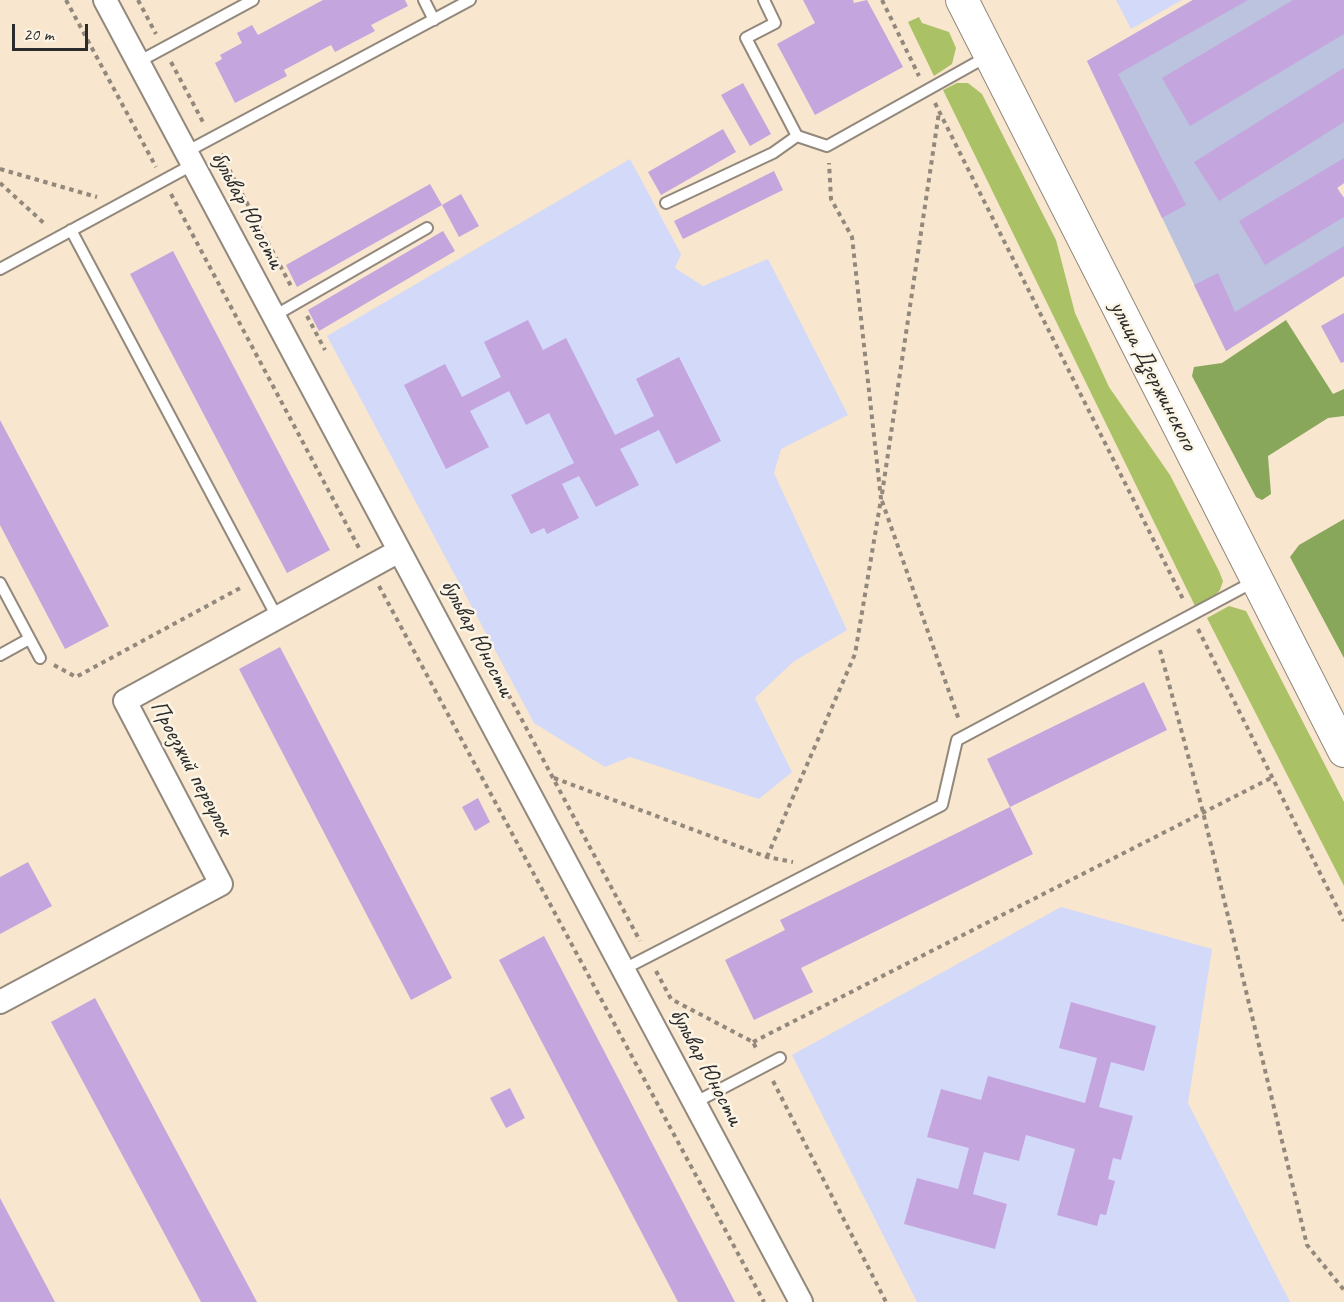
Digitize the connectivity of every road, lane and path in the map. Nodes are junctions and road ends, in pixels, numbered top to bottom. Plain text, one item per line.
1 (66, 0) edge
2 (105, 0) edge
3 (138, 0) edge
4 (253, 0) edge
5 (424, 0) edge
6 (470, 0) edge
7 (764, 0) edge
8 (882, 0) edge
9 (962, 0) edge
10 (434, 21) junction
11 (164, 48) junction
12 (990, 55) junction
13 (138, 62) junction
14 (927, 91) junction
15 (939, 110) junction
16 (797, 136) junction
17 (212, 138) junction
18 (827, 146) junction
19 (189, 159) junction
20 (0, 170) edge
21 (164, 181) junction
22 (0, 183) edge
23 (666, 203) dead end
24 (121, 204) junction
25 (427, 228) dead end
26 (71, 230) junction
27 (59, 237) junction
28 (0, 269) edge
29 (299, 302) junction
30 (274, 316) junction
31 (325, 350) dead end
32 (881, 499) junction
33 (399, 550) junction
34 (369, 567) junction
35 (256, 579) junction
36 (1257, 580) junction
37 (0, 583) edge
38 (1191, 616) junction
39 (277, 617) junction
40 (1156, 634) junction
41 (29, 639) junction
42 (483, 647) dead end
43 (0, 655) edge
44 (40, 657) dead end
45 (76, 677) dead end
46 (964, 735) junction
47 (1344, 751) edge
48 (553, 778) junction
49 (1271, 778) junction
50 (1203, 812) junction
51 (767, 857) junction
52 (821, 868) junction
53 (1344, 921) edge
54 (649, 957) junction
55 (624, 969) junction
56 (0, 1002) edge
57 (753, 1041) junction
58 (780, 1058) dead end
59 (765, 1066) junction
60 (694, 1102) junction
61 (1344, 1290) edge
62 (764, 1302) edge
63 (801, 1302) edge
64 (886, 1302) edge

1 - 21 path
2 - 13 street, бульвар Юности
3 - 11 path
4 - 11 lane
5 - 10 lane
6 - 10 lane
7 - 16 lane
8 - 14 path
9 - 12 main road, улица Дзержинского
10 - 17 lane
11 - 13 lane
11 - 17 path
12 - 14 lane
12 - 36 main road, улица Дзержинского
13 - 19 street, бульвар Юности
14 - 15 path
14 - 18 lane
15 - 32 path
15 - 38 path
16 - 18 lane
16 - 23 lane
17 - 19 lane
17 - 29 path
18 - 32 path
19 - 21 lane
19 - 30 street, бульвар Юности
20 - 24 path
21 - 24 lane
21 - 34 path
22 - 27 path
24 - 26 lane
25 - 29 lane
26 - 27 lane
26 - 35 lane
27 - 28 lane
29 - 30 lane
29 - 31 path
30 - 33 street, бульвар Юности
32 - 46 path
32 - 51 path
33 - 34 street, Проезжий переулок
33 - 55 street, бульвар Юности
34 - 39 street, Проезжий переулок
34 - 62 path
35 - 39 lane
35 - 45 path
36 - 38 lane
36 - 47 main road, улица Дзержинского
37 - 41 lane
38 - 40 lane
38 - 49 path
39 - 56 street, Проезжий переулок
40 - 46 lane
40 - 50 path
41 - 43 lane
41 - 44 lane
42 - 48 path
46 - 52 lane
48 - 51 path
48 - 54 path
49 - 50 path
49 - 53 path
50 - 57 path
50 - 61 path
51 - 52 path
52 - 54 lane
54 - 55 lane
54 - 57 path
55 - 60 street, бульвар Юности
57 - 59 path
58 - 59 lane
59 - 60 lane
59 - 64 path
60 - 63 street, бульвар Юности

